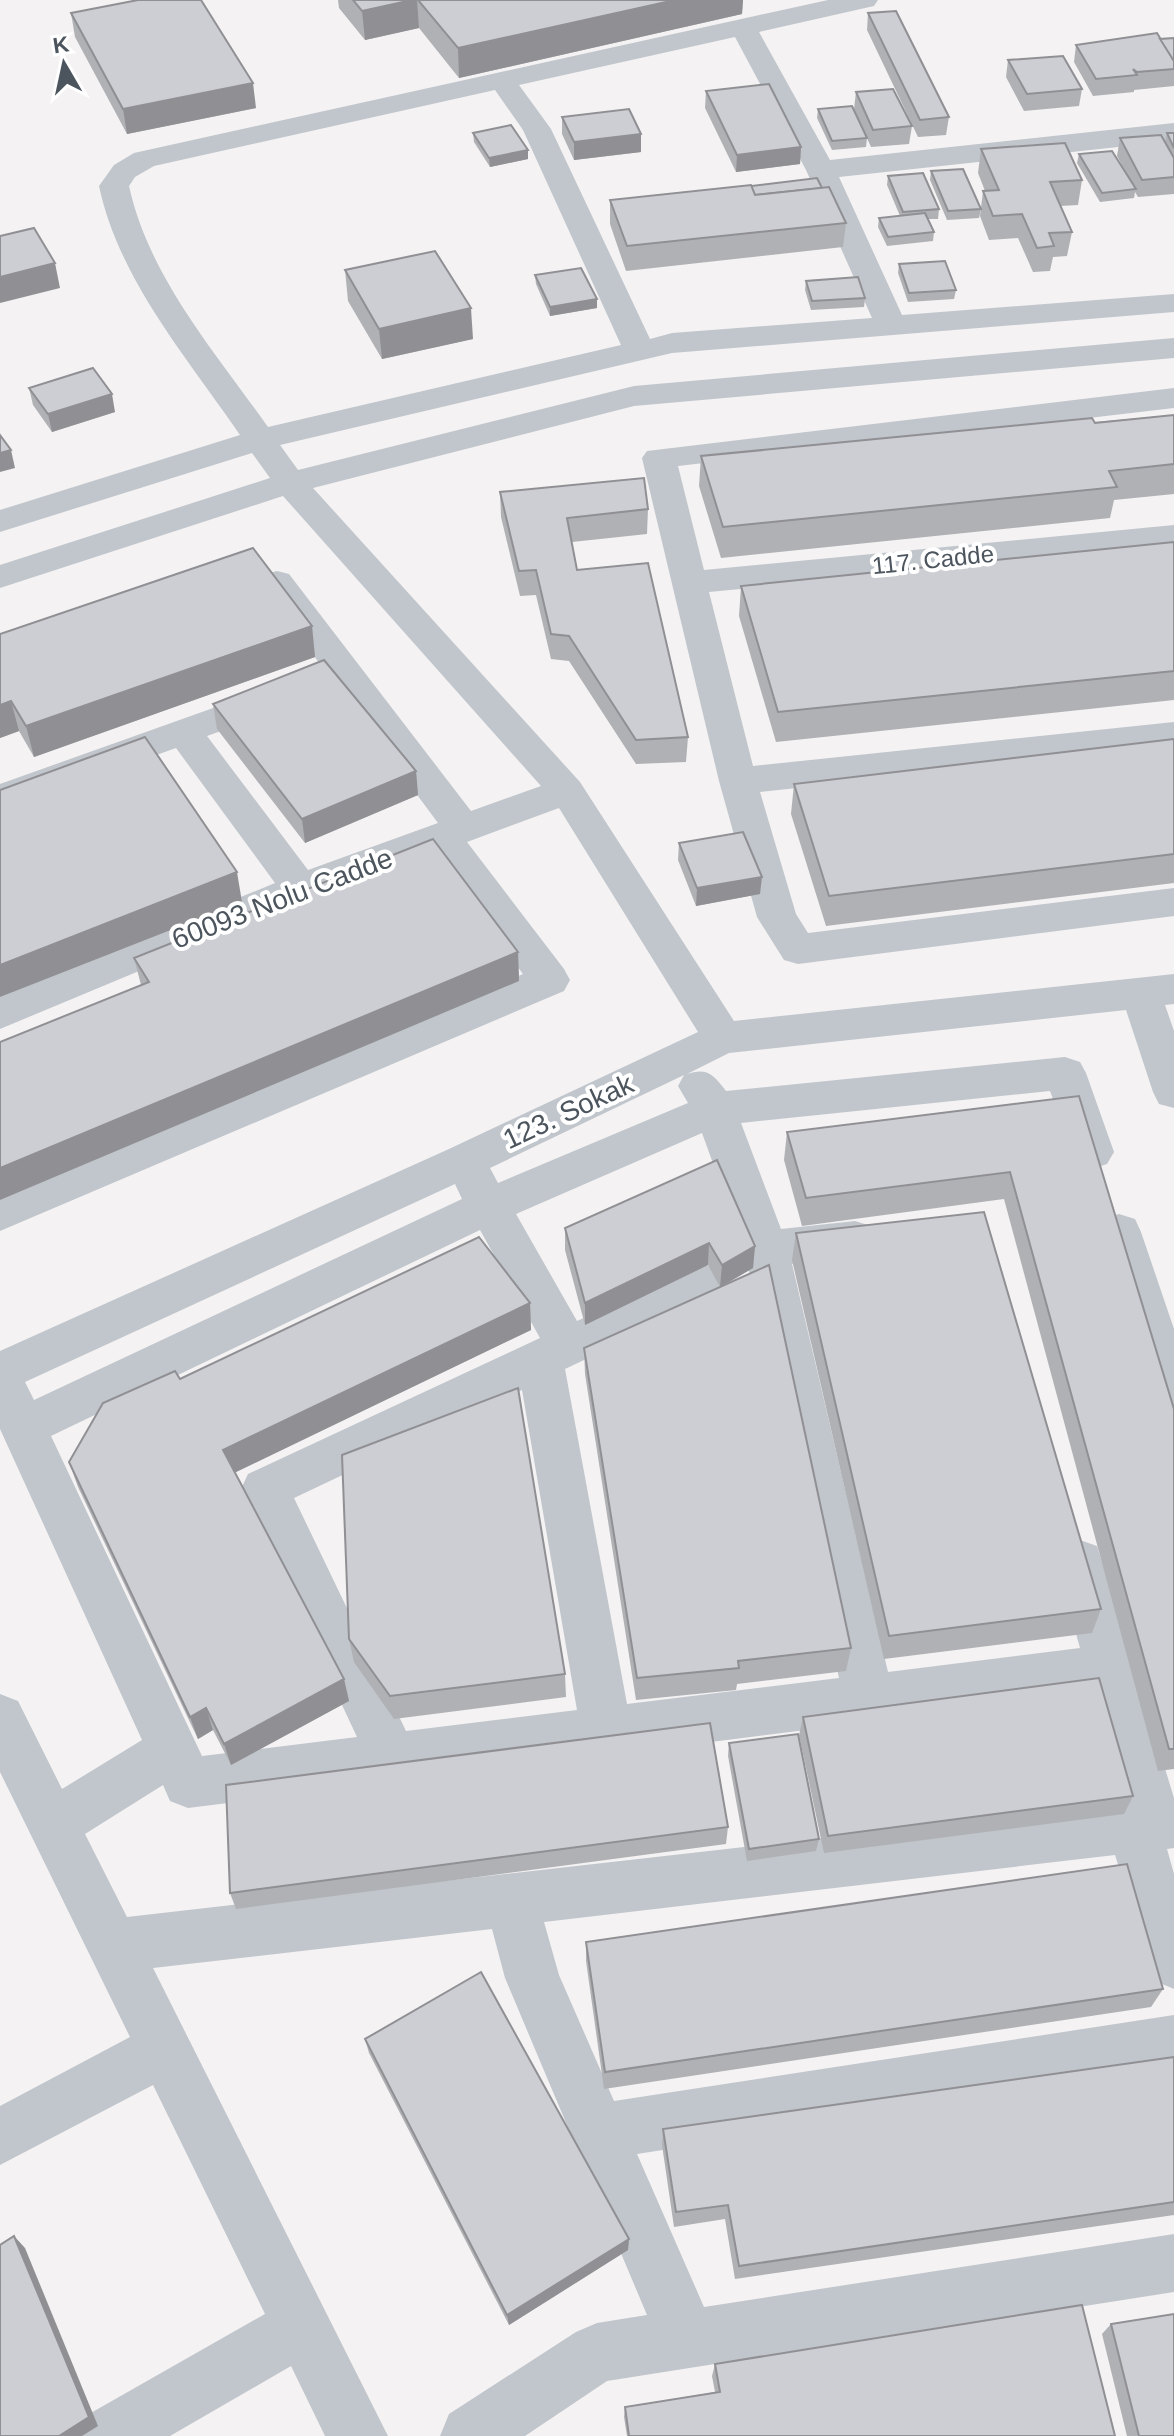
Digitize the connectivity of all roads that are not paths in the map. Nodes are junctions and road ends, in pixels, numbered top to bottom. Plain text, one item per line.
1 (865, 0) edge
2 (743, 27) junction
3 (503, 82) junction
4 (1174, 110) edge
5 (1174, 132) edge
6 (1111, 137) junction
7 (821, 170) junction
8 (1174, 303) edge
9 (891, 325) junction
10 (1174, 348) edge
11 (639, 350) junction
12 (1174, 398) edge
13 (261, 439) junction
14 (290, 483) junction
15 (0, 521) edge
16 (1174, 536) edge
17 (255, 553) edge
18 (0, 577) edge
19 (691, 583) junction
20 (321, 681) junction
21 (183, 731) junction
22 (1174, 735) edge
23 (738, 781) junction
24 (567, 791) junction
25 (0, 798) edge
26 (453, 833) junction
27 (300, 888) junction
28 (1174, 902) edge
29 (1157, 991) edge
30 (0, 1013) edge
31 (723, 1038) junction
32 (680, 1058) junction
33 (1174, 1092) edge
34 (715, 1109) junction
35 (464, 1161) junction
36 (489, 1206) junction
37 (0, 1213) edge
38 (890, 1235) edge
39 (766, 1249) junction
40 (703, 1283) edge
41 (553, 1352) junction
42 (0, 1375) edge
43 (1174, 1397) edge
44 (23, 1427) junction
45 (1067, 1515) edge
46 (1110, 1668) junction
47 (869, 1698) junction
48 (0, 1718) edge
49 (606, 1730) junction
50 (173, 1750) junction
51 (392, 1757) junction
52 (53, 1824) junction
53 (1154, 1826) edge
54 (511, 1901) junction
55 (114, 1946) junction
56 (1174, 1962) edge
57 (1174, 2043) edge
58 (165, 2048) junction
59 (598, 2132) junction
60 (0, 2137) edge
61 (1174, 2263) edge
62 (303, 2326) junction
63 (687, 2338) junction
64 (111, 2436) edge
65 (357, 2436) edge
66 (471, 2436) edge

1 - 2 street
2 - 3 street
2 - 7 street
3 - 11 street
3 - 13 street
4 - 6 street
5 - 6 street
6 - 7 street
7 - 9 street
8 - 9 street
9 - 11 street
10 - 14 street
11 - 13 street
12 - 19 street
13 - 14 street
13 - 15 street
14 - 18 street
14 - 24 street
16 - 19 street, 117. Cadde
17 - 20 street
19 - 23 street
20 - 21 street
20 - 26 street
21 - 25 street
21 - 27 street
22 - 23 street
23 - 28 street
24 - 26 street, 60093 Nolu Cadde
24 - 31 street
26 - 27 street, 60093 Nolu Cadde
26 - 37 street
27 - 30 street, 60093 Nolu Cadde
29 - 31 street, 123. Sokak
29 - 33 street
31 - 32 street, 123. Sokak
32 - 34 street
32 - 35 street, 123. Sokak
34 - 36 street
34 - 39 street
34 - 43 street
35 - 36 street
35 - 42 street, 123. Sokak
36 - 41 street
36 - 44 street
38 - 39 street
39 - 47 street
40 - 41 street
41 - 49 street
41 - 51 street
42 - 44 street
44 - 50 street
45 - 46 street
46 - 47 street
46 - 53 street
47 - 49 street
48 - 52 street
49 - 51 street
50 - 51 street
50 - 52 street
52 - 55 street
53 - 54 street
53 - 56 street
54 - 55 street
54 - 59 street
55 - 58 street
57 - 59 street
58 - 60 street
58 - 62 street
59 - 63 street
61 - 63 street
62 - 64 street
62 - 65 street
63 - 66 street

